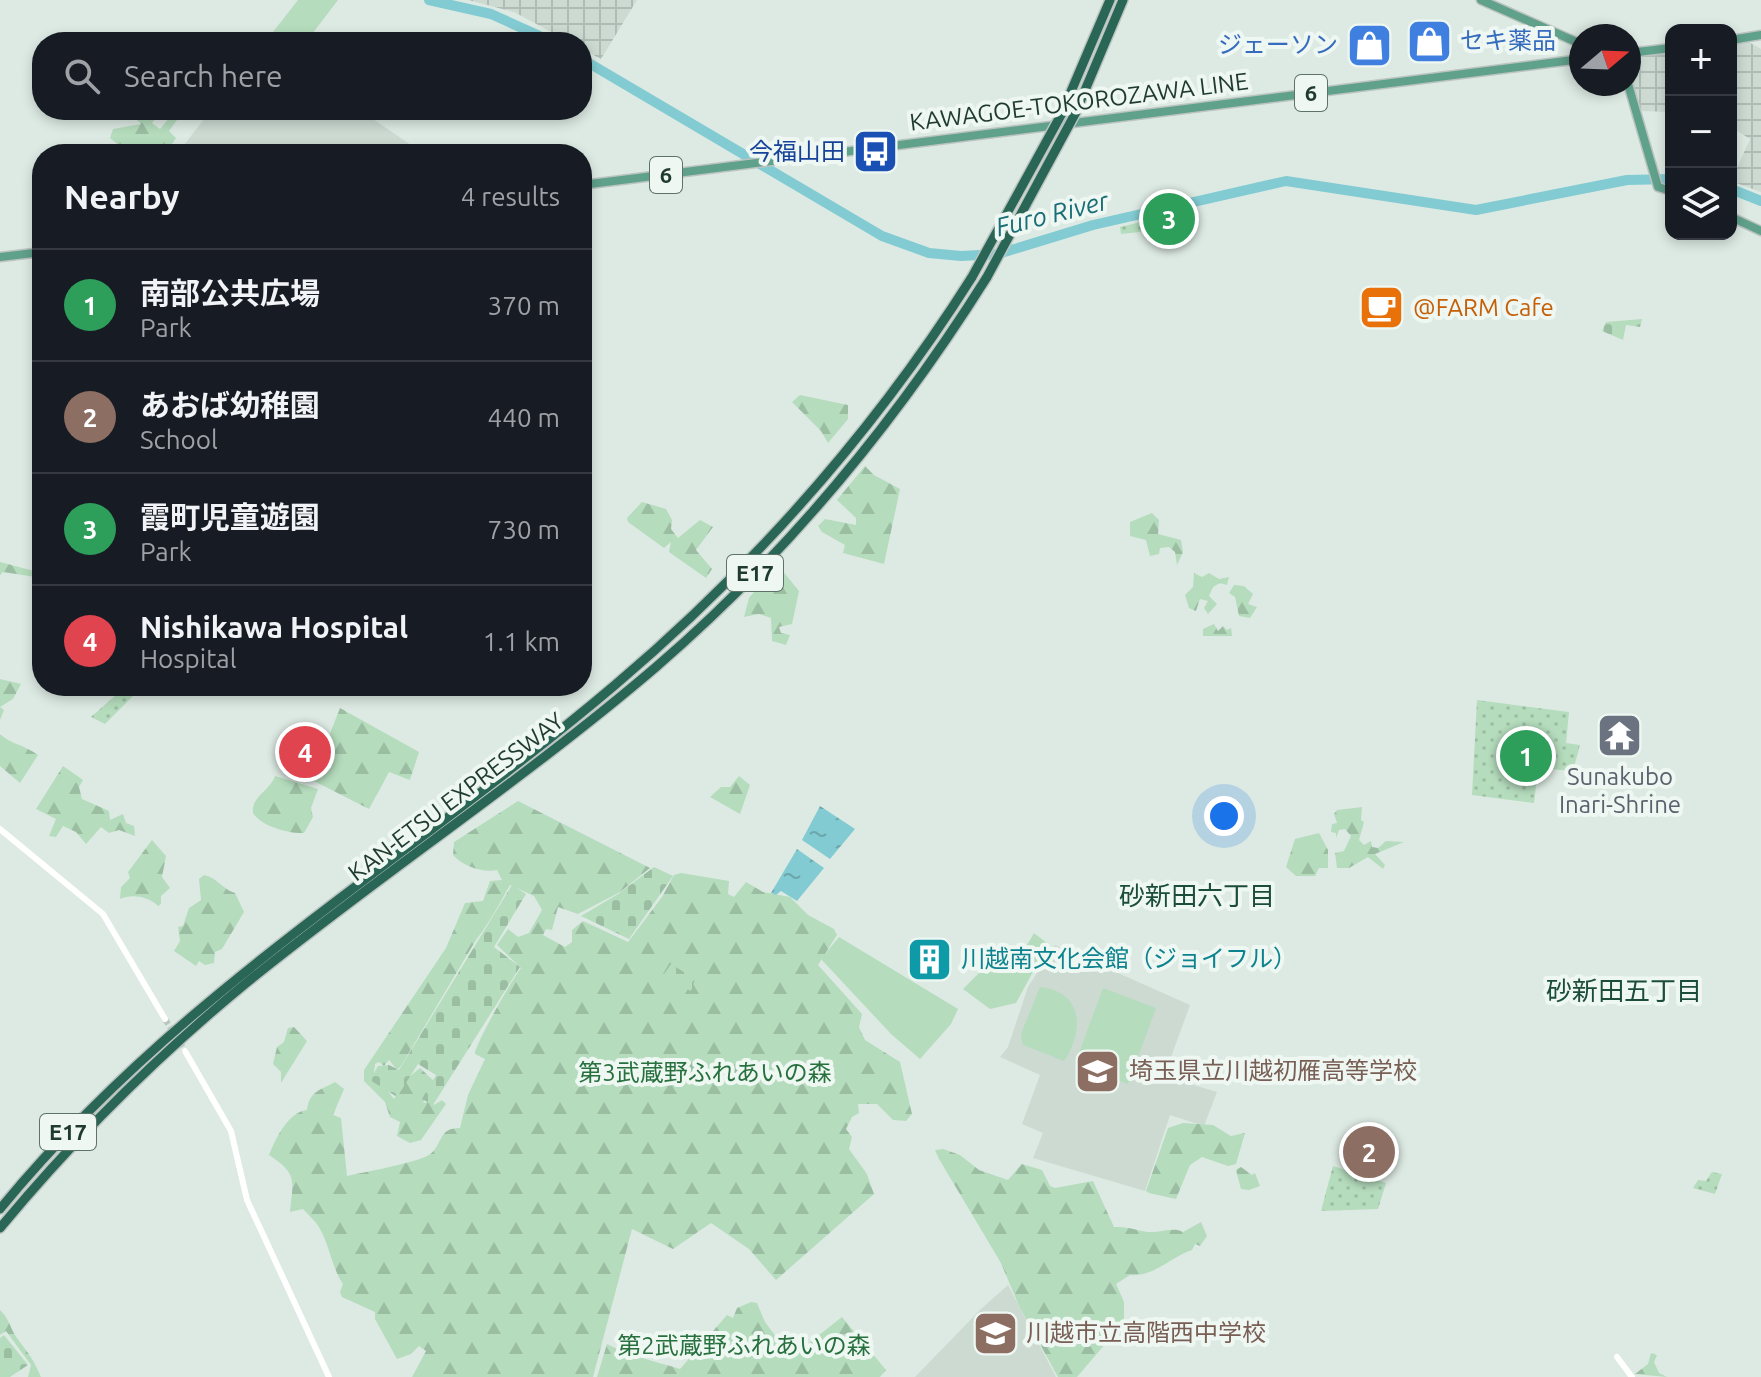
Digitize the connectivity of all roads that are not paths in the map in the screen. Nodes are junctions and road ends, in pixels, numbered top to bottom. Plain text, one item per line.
1 (1110, 0) edge
2 (1123, 0) edge
3 (1481, 0) edge
4 (1761, 35) edge
5 (1569, 39) edge
6 (1737, 39) edge
7 (1665, 49) edge
8 (1641, 52) edge
9 (1569, 61) edge
10 (1632, 96) edge
11 (592, 184) edge
12 (1665, 188) edge
13 (1737, 220) edge
14 (1761, 231) edge
15 (32, 253) edge
16 (0, 257) edge
17 (0, 829) edge
18 (165, 1019) tunnel mouth
19 (185, 1051) tunnel mouth
20 (0, 1209) edge
21 (0, 1228) edge
22 (1617, 1357) dead end
23 (329, 1377) edge
24 (1632, 1377) edge

1 - 20 highway, KAN-ETSU EXPRESSWAY / E17, bridge
2 - 21 highway, KAN-ETSU EXPRESSWAY / E17, bridge
3 - 5 main road
4 - 6 main road
7 - 8 main road
9 - 11 main road, KAWAGOE-TOKOROZAWA LINE / 6
10 - 12 main road
13 - 14 main road
15 - 16 main road
17 - 18 street
19 - 23 street
22 - 24 street

